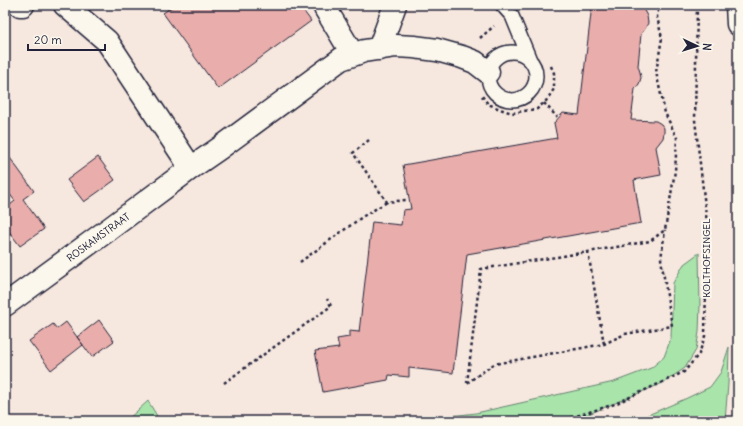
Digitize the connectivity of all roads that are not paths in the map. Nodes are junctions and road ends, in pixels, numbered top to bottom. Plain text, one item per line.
1 (65, 5) edge
2 (325, 5) edge
3 (395, 5) edge
4 (502, 5) edge
5 (737, 5) edge
6 (738, 24) edge
7 (379, 49) junction
8 (354, 55) junction
9 (530, 60) junction
10 (488, 72) junction
11 (191, 168) junction
12 (5, 305) edge

1 - 11 street
2 - 8 street
3 - 7 street
4 - 9 lane
5 - 6 street
7 - 8 street, ROSKAMSTRAAT
7 - 10 street, ROSKAMSTRAAT
8 - 11 street, ROSKAMSTRAAT
9 - 10 lane
9 - 10 lane
11 - 12 street, ROSKAMSTRAAT

